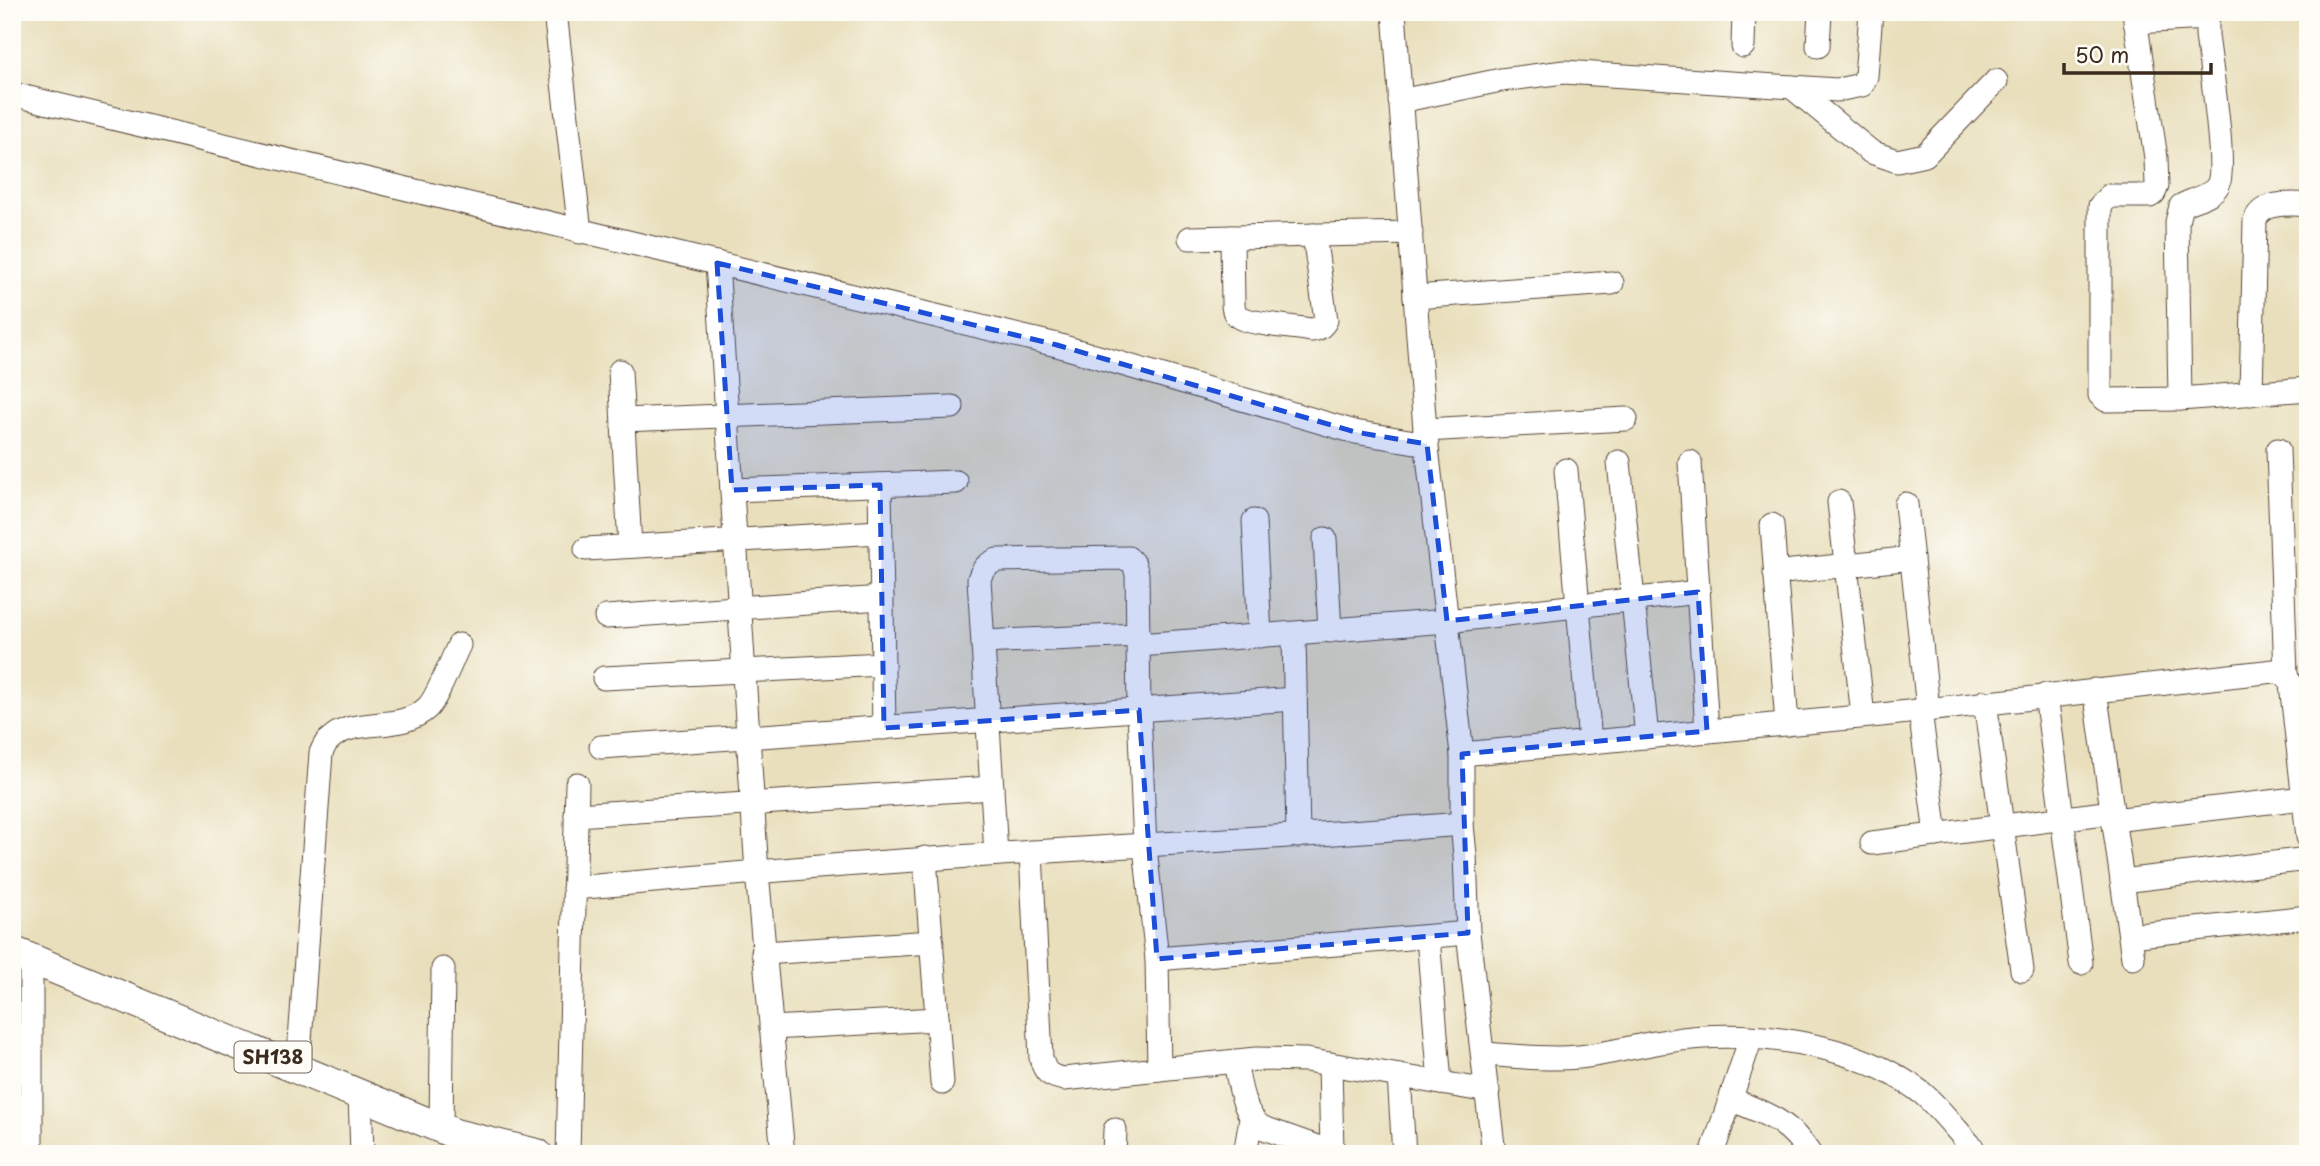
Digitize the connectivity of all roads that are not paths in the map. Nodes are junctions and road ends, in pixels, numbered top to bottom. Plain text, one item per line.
1 (555, 12) edge
2 (1394, 12) edge
3 (1744, 12) edge
4 (1820, 12) edge
5 (1871, 12) edge
6 (2209, 15) edge
7 (2134, 17) edge
8 (1743, 46) dead end
9 (1818, 46) dead end
10 (1996, 81) dead end
11 (1793, 87) junction
12 (12, 94) edge
13 (1400, 101) junction
14 (2308, 204) edge
15 (580, 232) junction
16 (1411, 233) junction
17 (1314, 235) junction
18 (1232, 237) junction
19 (1190, 238) dead end
20 (717, 263) junction
21 (1612, 283) dead end
22 (1416, 296) junction
23 (620, 371) dead end
24 (2308, 390) edge
25 (2251, 394) junction
26 (2180, 399) junction
27 (952, 407) dead end
28 (727, 416) junction
29 (1626, 419) dead end
30 (623, 420) junction
31 (1426, 437) junction
32 (2278, 450) dead end
33 (1619, 462) dead end
34 (1690, 462) dead end
35 (1566, 470) dead end
36 (956, 482) dead end
37 (880, 485) junction
38 (732, 490) junction
39 (1839, 502) dead end
40 (1906, 504) dead end
41 (1254, 522) dead end
42 (1772, 525) dead end
43 (880, 531) junction
44 (1325, 539) dead end
45 (735, 540) junction
46 (630, 546) junction
47 (586, 548) dead end
48 (1912, 558) junction
49 (1846, 565) junction
50 (1775, 573) junction
51 (1698, 592) junction
52 (882, 598) junction
53 (1633, 599) junction
54 (1578, 606) junction
55 (740, 608) junction
56 (606, 617) dead end
57 (1447, 621) junction
58 (1331, 631) junction
59 (1294, 634) junction
60 (1261, 636) junction
61 (1139, 640) junction
62 (983, 642) junction
63 (458, 645) dead end
64 (883, 664) junction
65 (744, 671) junction
66 (2286, 675) junction
67 (604, 678) dead end
68 (2095, 690) junction
69 (2046, 695) junction
70 (1296, 699) junction
71 (1985, 702) junction
72 (1924, 709) junction
73 (1139, 710) junction
74 (1863, 716) junction
75 (988, 720) junction
76 (1787, 724) junction
77 (884, 728) junction
78 (1707, 731) junction
79 (749, 737) junction
80 (1647, 737) junction
81 (1590, 742) junction
82 (601, 747) dead end
83 (1462, 754) junction
84 (577, 783) dead end
85 (992, 788) junction
86 (2305, 788) edge
87 (752, 804) junction
88 (576, 815) junction
89 (2113, 816) junction
90 (2063, 818) junction
91 (1462, 824) junction
92 (2003, 826) junction
93 (1936, 835) junction
94 (1298, 836) junction
95 (2308, 837) edge
96 (1872, 843) dead end
97 (1145, 846) junction
98 (1031, 852) junction
99 (996, 854) junction
100 (925, 858) junction
101 (2308, 859) edge
102 (757, 872) junction
103 (2122, 881) junction
104 (574, 888) junction
105 (2308, 917) edge
106 (1468, 933) junction
107 (1427, 937) junction
108 (932, 943) junction
109 (763, 953) junction
110 (22, 955) edge
111 (1157, 959) junction
112 (2081, 963) dead end
113 (443, 969) dead end
114 (2022, 970) dead end
115 (937, 1019) junction
116 (771, 1028) junction
117 (1751, 1038) junction
118 (1483, 1054) junction
119 (1235, 1062) junction
120 (1329, 1064) junction
121 (298, 1068) junction
122 (1159, 1069) junction
123 (1399, 1076) junction
124 (942, 1083) dead end
125 (1440, 1083) junction
126 (1488, 1091) junction
127 (360, 1094) junction
128 (1731, 1099) junction
129 (1251, 1119) junction
130 (441, 1128) junction
131 (1115, 1130) dead end
132 (1335, 1153) edge
133 (31, 1154) edge
134 (362, 1154) edge
135 (537, 1154) edge
136 (568, 1154) edge
137 (783, 1154) edge
138 (1114, 1154) edge
139 (1245, 1154) edge
140 (1404, 1154) edge
141 (1494, 1154) edge
142 (1712, 1154) edge
143 (1810, 1154) edge
144 (1974, 1154) edge

1 - 15 street
2 - 13 street
3 - 8 street
4 - 9 street
5 - 11 street
6 - 7 street
6 - 26 street
7 - 26 street
10 - 11 street
11 - 13 street
12 - 15 street
13 - 16 street
14 - 25 street
15 - 20 street
16 - 17 street
16 - 22 street
17 - 18 street
17 - 18 street
18 - 19 street
20 - 28 street
20 - 31 street
21 - 22 street
22 - 31 street
23 - 30 street
24 - 25 street
25 - 26 street
27 - 28 street
28 - 30 street
28 - 38 street
29 - 31 street
30 - 46 street
31 - 57 street
32 - 66 street
33 - 53 street
34 - 51 street
35 - 54 street
36 - 37 street
37 - 38 street
37 - 43 street
38 - 45 street
39 - 49 street
40 - 48 street
41 - 60 street
42 - 50 street
43 - 45 street
43 - 52 street
44 - 58 street
45 - 46 street
45 - 55 street
46 - 47 street
48 - 49 street
48 - 72 street
49 - 50 street
49 - 74 street
50 - 76 street
51 - 53 street
51 - 78 street
52 - 55 street
52 - 64 street
53 - 54 street
53 - 80 street
54 - 57 street
54 - 81 street
55 - 56 street
55 - 65 street
57 - 58 street
57 - 83 street
58 - 59 street
59 - 60 street
59 - 70 street
60 - 61 street
61 - 62 street
61 - 62 street
61 - 73 street
62 - 75 street
63 - 121 street
64 - 65 street
64 - 77 street
65 - 67 street
65 - 79 street
66 - 68 street
66 - 86 street
68 - 69 street
68 - 89 street
69 - 71 street
69 - 90 street
70 - 73 street
70 - 94 street
71 - 72 street
71 - 92 street
72 - 74 street
72 - 93 street
73 - 75 street
73 - 97 street
74 - 76 street
75 - 77 street
75 - 85 street
76 - 78 street
77 - 79 street
78 - 80 street
79 - 82 street
79 - 87 street
80 - 81 street
81 - 83 street
83 - 91 street
84 - 88 street
85 - 87 street
85 - 99 street
86 - 89 street
86 - 95 street
87 - 88 street
87 - 102 street
88 - 104 street
89 - 90 street
89 - 103 street
90 - 92 street
90 - 112 street
91 - 94 street
91 - 106 street
92 - 93 street
92 - 114 street
93 - 96 street
94 - 97 street
97 - 98 street
97 - 111 street
98 - 99 street
98 - 122 street
99 - 100 street
100 - 102 street
100 - 108 street
101 - 103 street
102 - 104 street
102 - 109 street
103 - 105 street
104 - 136 street
106 - 107 street
106 - 118 street
107 - 111 street
107 - 125 street
108 - 109 street
108 - 115 street
109 - 116 street
110 - 121 main road, SH138
110 - 133 street
111 - 122 street
113 - 130 street
115 - 116 street
115 - 124 street
116 - 137 street
117 - 118 street
117 - 128 street
117 - 144 street
118 - 126 street
119 - 120 street
119 - 122 street
119 - 129 street
120 - 123 street
120 - 132 street
121 - 127 main road, SH138
123 - 125 street
123 - 140 street
125 - 126 street
126 - 141 street
127 - 130 main road, SH138
127 - 134 street
128 - 142 street
128 - 143 street
129 - 132 street
129 - 139 street
130 - 135 main road, SH138
131 - 138 street

